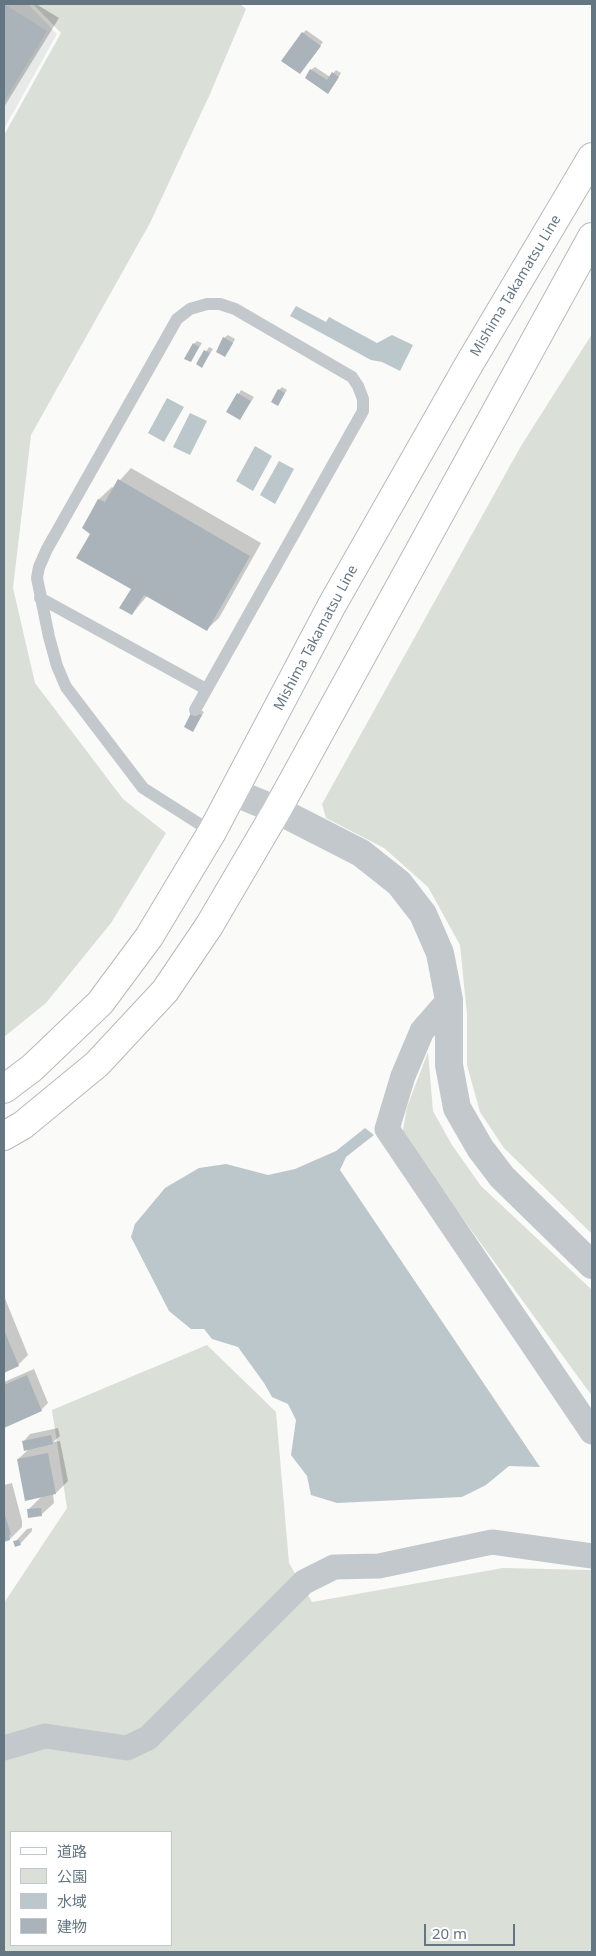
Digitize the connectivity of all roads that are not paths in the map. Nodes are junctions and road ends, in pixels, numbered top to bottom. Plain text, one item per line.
1 (592, 157) edge
2 (592, 237) edge
3 (40, 598) junction
4 (206, 689) junction
5 (195, 710) dead end
6 (233, 792) junction
7 (277, 810) junction
8 (212, 832) junction
9 (449, 1000) junction
10 (4, 1089) edge
11 (4, 1136) edge
12 (592, 1265) edge
13 (592, 1432) edge
14 (592, 1556) edge
15 (4, 1748) edge

1 - 6 main road, Mishima Takamatsu Line
2 - 7 main road
3 - 4 lane
3 - 4 lane
3 - 8 lane
4 - 5 lane
6 - 7 street
6 - 8 main road, Mishima Takamatsu Line
7 - 9 street
7 - 11 main road
8 - 10 main road, Mishima Takamatsu Line
9 - 12 street
9 - 13 street
14 - 15 street

